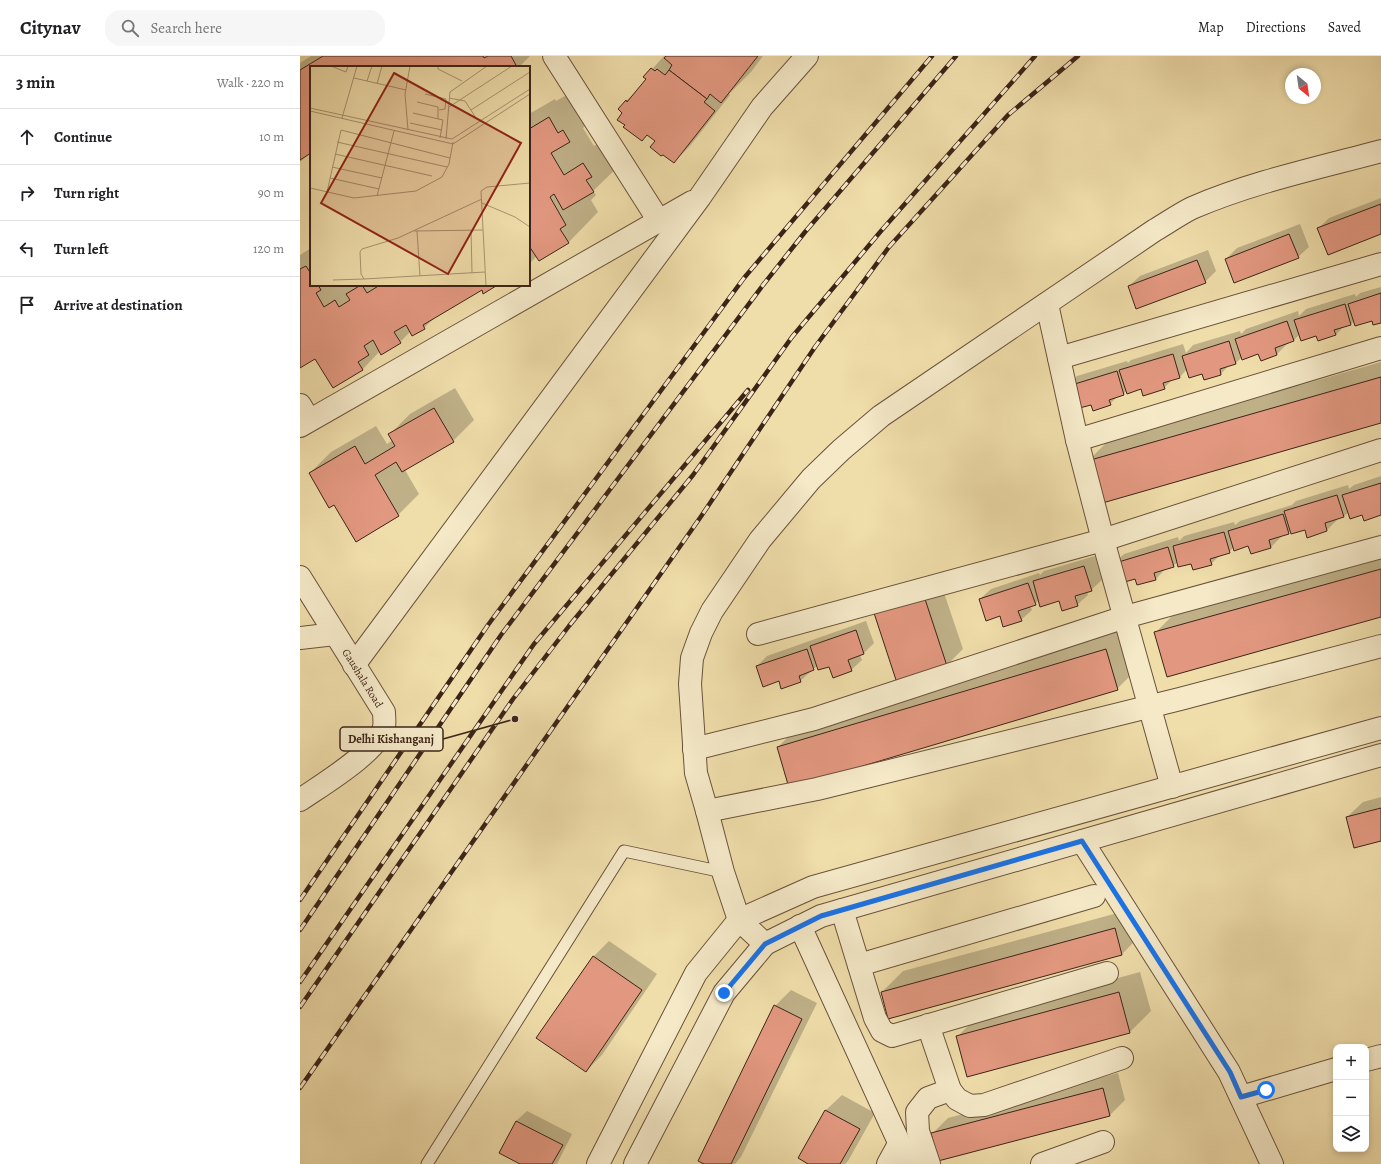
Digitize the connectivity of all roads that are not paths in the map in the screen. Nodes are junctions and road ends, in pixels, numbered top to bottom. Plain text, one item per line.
1 (554, 56) edge
2 (807, 56) edge
3 (1381, 151) edge
4 (700, 197) junction
5 (659, 221) junction
6 (1381, 264) edge
7 (1047, 304) junction
8 (1381, 348) edge
9 (1059, 358) junction
10 (303, 417) edge
11 (1077, 440) junction
12 (1381, 450) edge
13 (1103, 540) junction
14 (1381, 547) edge
15 (300, 577) edge
16 (1125, 617) junction
17 (335, 634) junction
18 (758, 634) dead end
19 (300, 638) edge
20 (1381, 646) edge
21 (354, 665) junction
22 (1149, 707) junction
23 (1381, 728) edge
24 (694, 748) junction
25 (1381, 755) edge
26 (1172, 787) junction
27 (300, 800) edge
28 (707, 811) junction
29 (1082, 841) junction
30 (723, 872) junction
31 (1094, 896) dead end
32 (842, 910) junction
33 (739, 920) junction
34 (800, 926) junction
35 (765, 944) junction
36 (859, 965) junction
37 (1107, 973) dead end
38 (928, 1025) junction
39 (1381, 1056) edge
40 (1122, 1058) dead end
41 (1369, 1059) edge
42 (1333, 1070) edge
43 (950, 1090) junction
44 (1241, 1097) junction
45 (1103, 1142) dead end
46 (899, 1144) junction
47 (1078, 1158) edge
48 (427, 1164) edge
49 (598, 1164) edge
50 (635, 1164) edge
51 (888, 1164) edge
52 (909, 1164) edge
53 (929, 1164) edge
54 (1042, 1164) edge
55 (1272, 1164) edge

1 - 5 street
2 - 4 street
3 - 7 street
4 - 5 street
4 - 21 street
5 - 10 street
6 - 9 street
7 - 9 street
7 - 24 street
8 - 11 street
9 - 11 street
11 - 13 street
12 - 13 street
13 - 16 street
13 - 18 street
14 - 16 street
15 - 17 street, Gaushala Road
16 - 22 street
16 - 24 street
17 - 19 street
17 - 21 street, Gaushala Road
20 - 22 street
21 - 27 street, Gaushala Road
22 - 26 street
22 - 28 street
23 - 26 street
24 - 28 street
25 - 29 street
26 - 33 street
28 - 30 street
29 - 32 street
29 - 44 street
30 - 33 street
30 - 48 lane
31 - 36 street
32 - 34 street
32 - 36 street
33 - 35 street
33 - 49 street
34 - 35 street
34 - 46 street
35 - 50 street
36 - 38 street
37 - 38 street
38 - 43 street
39 - 41 street
40 - 43 street
42 - 44 street
43 - 53 street
44 - 55 street
45 - 47 street
46 - 51 street
46 - 52 street
47 - 54 street

